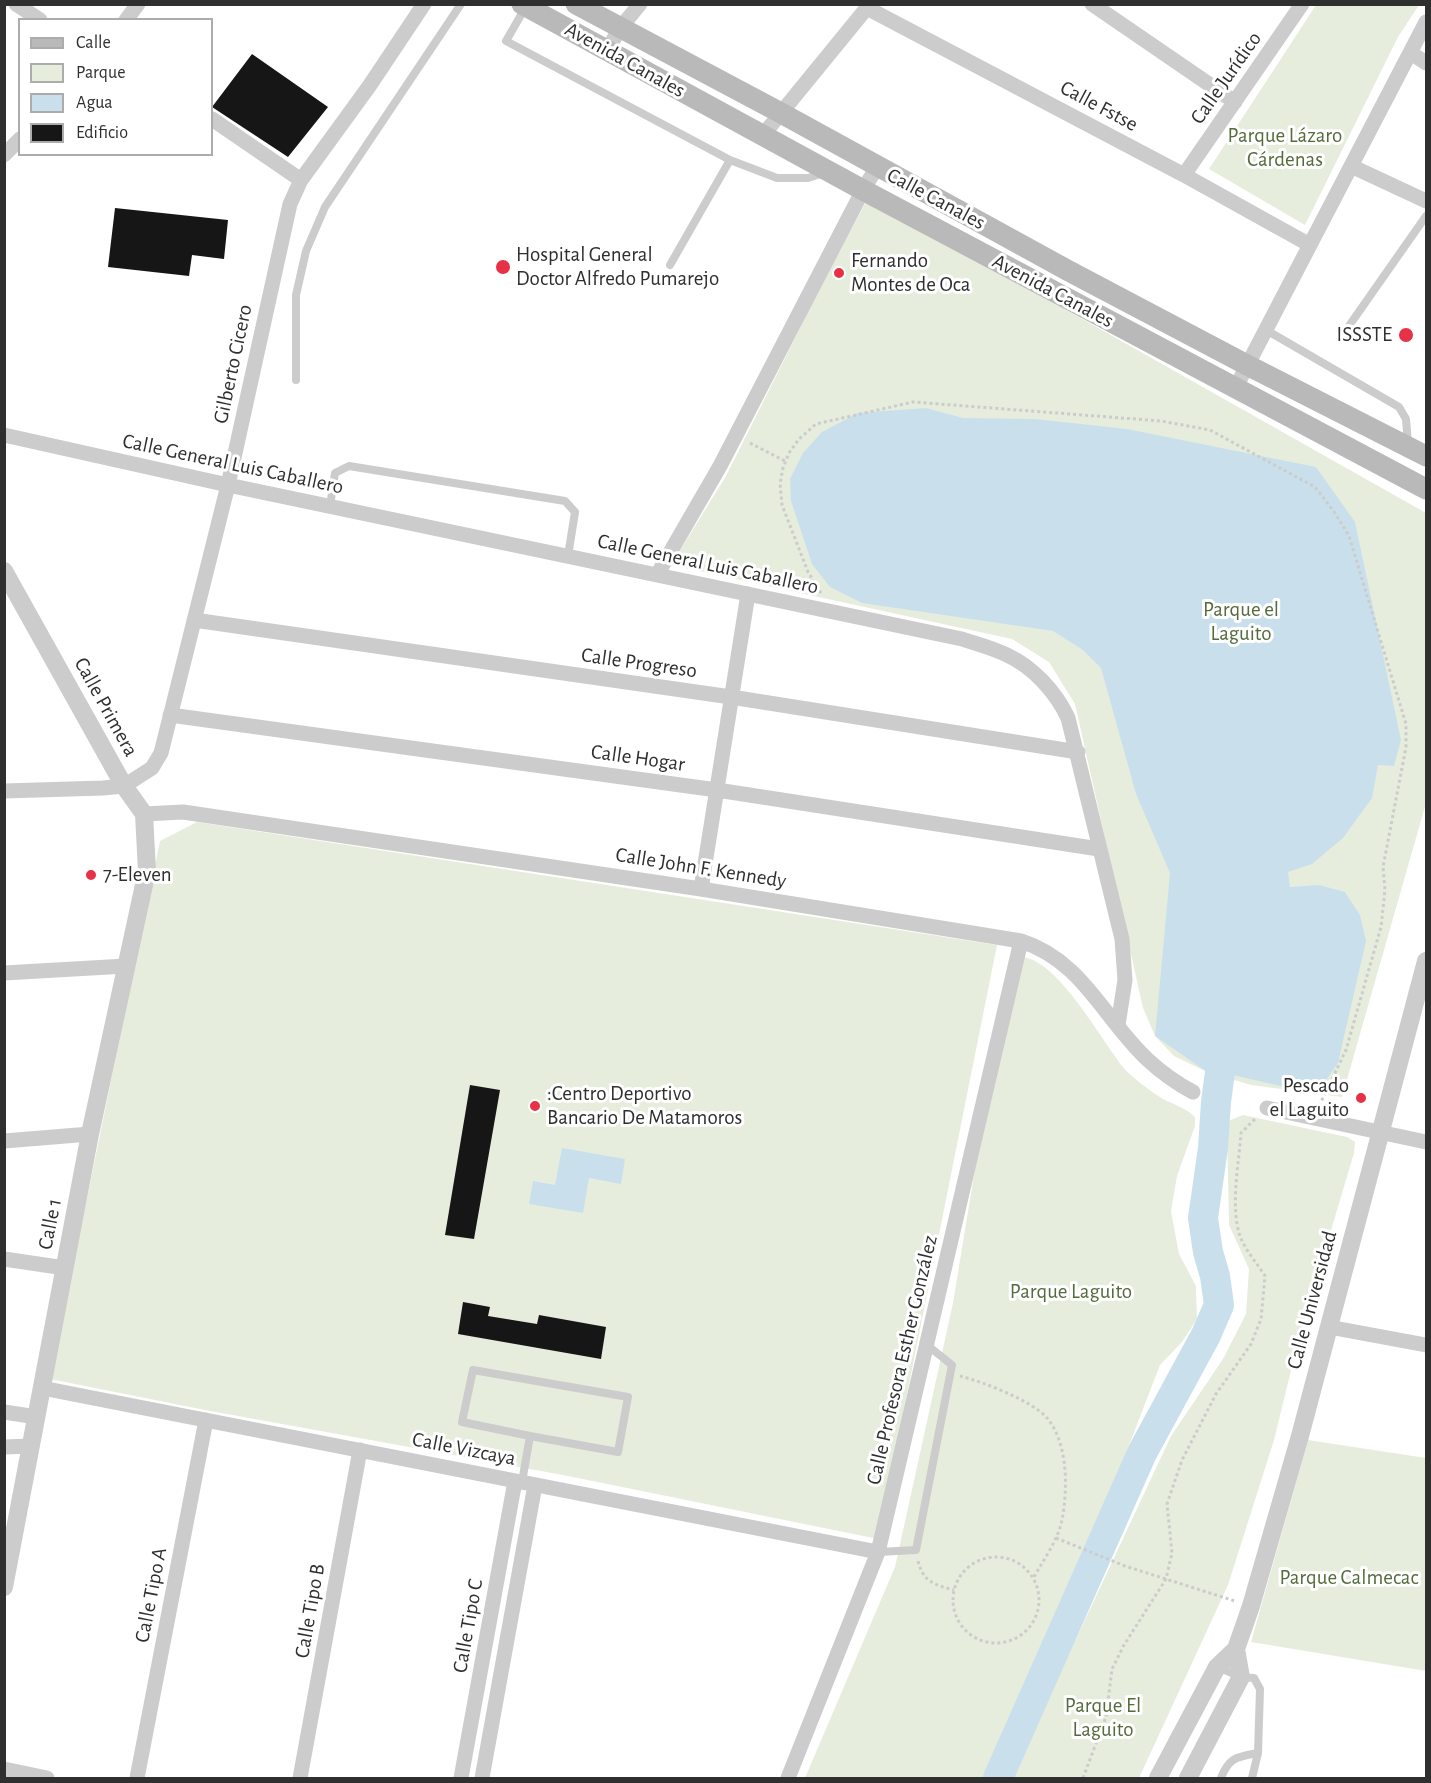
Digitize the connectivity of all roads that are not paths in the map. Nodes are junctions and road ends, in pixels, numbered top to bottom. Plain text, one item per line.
1 (16, 4) edge
2 (138, 4) edge
3 (424, 4) edge
4 (461, 4) edge
5 (576, 4) edge
6 (640, 4) edge
7 (1092, 4) edge
8 (1302, 4) edge
9 (525, 5) edge
10 (868, 6) edge
11 (37, 18) edge
12 (128, 18) edge
13 (1426, 22) edge
14 (621, 27) junction
15 (607, 50) junction
16 (1411, 53) junction
17 (1426, 63) edge
18 (1235, 102) junction
19 (781, 113) junction
20 (213, 121) edge
21 (763, 135) junction
22 (18, 141) edge
23 (4, 155) edge
24 (730, 160) junction
25 (1352, 166) junction
26 (878, 167) junction
27 (831, 171) junction
28 (1184, 175) junction
29 (301, 180) junction
30 (863, 190) junction
31 (1426, 201) edge
32 (1426, 216) edge
33 (1310, 245) junction
34 (670, 265) dead end
35 (1266, 330) junction
36 (1344, 333) dead end
37 (1247, 365) junction
38 (296, 380) dead end
39 (1236, 387) junction
40 (4, 435) edge
41 (1408, 446) junction
42 (1426, 456) edge
43 (228, 485) junction
44 (1426, 489) edge
45 (330, 506) junction
46 (568, 556) junction
47 (4, 571) edge
48 (657, 575) junction
49 (748, 594) junction
50 (194, 620) junction
51 (731, 697) junction
52 (170, 715) junction
53 (1078, 752) junction
54 (124, 786) junction
55 (717, 790) junction
56 (4, 791) edge
57 (144, 814) junction
58 (1099, 849) junction
59 (701, 889) junction
60 (1021, 940) junction
61 (1426, 961) edge
62 (126, 966) junction
63 (4, 973) edge
64 (1118, 1025) junction
65 (1193, 1092) dead end
66 (1268, 1108) road end
67 (1380, 1133) junction
68 (90, 1134) junction
69 (4, 1141) edge
70 (1426, 1142) edge
71 (4, 1259) edge
72 (65, 1268) junction
73 (1329, 1327) junction
74 (1426, 1344) edge
75 (927, 1345) junction
76 (42, 1388) junction
77 (4, 1412) edge
78 (37, 1417) junction
79 (206, 1420) junction
80 (530, 1436) junction
81 (31, 1446) junction
82 (4, 1447) edge
83 (360, 1450) junction
84 (524, 1482) junction
85 (879, 1552) junction
86 (4, 1587) edge
87 (1236, 1649) junction
88 (1217, 1667) junction
89 (1240, 1677) junction
90 (1258, 1753) junction
91 (4, 1769) edge
92 (47, 1779) edge
93 (137, 1779) edge
94 (300, 1779) edge
95 (461, 1779) edge
96 (482, 1779) edge
97 (788, 1779) edge
98 (1158, 1779) edge
99 (1188, 1779) edge
100 (1221, 1779) edge
101 (1252, 1779) edge

1 - 11 street
2 - 12 street
3 - 29 street, Gilberto Cicero
4 - 38 lane
5 - 14 main road, Calle Canales
6 - 14 street
7 - 18 street
8 - 18 street, Calle Jurídico
9 - 15 main road, Avenida Canales
9 - 24 lane
10 - 19 street
10 - 28 street, Calle Fstse
13 - 16 street
14 - 15 street
14 - 19 main road, Calle Canales
15 - 21 main road, Avenida Canales
16 - 17 street
16 - 25 street
18 - 28 street, Calle Jurídico
19 - 21 street
19 - 26 main road, Calle Canales
20 - 29 street
21 - 27 main road, Avenida Canales
22 - 23 street
24 - 27 lane
24 - 34 lane
25 - 31 street
25 - 33 street
26 - 30 street
26 - 37 main road, Calle Canales
27 - 30 main road, Avenida Canales
28 - 33 street, Calle Fstse
29 - 43 street, Gilberto Cicero
30 - 39 main road, Avenida Canales
30 - 48 street
32 - 36 lane
33 - 35 street
35 - 37 street
35 - 41 lane
37 - 39 street
37 - 41 main road, Calle Canales
39 - 44 main road, Avenida Canales
40 - 43 street, Calle General Luis Caballero
41 - 42 main road, Calle Canales
43 - 45 street, Calle General Luis Caballero
43 - 50 street, Gilberto Cicero
45 - 46 street, Calle General Luis Caballero
45 - 46 lane
46 - 48 street, Calle General Luis Caballero
47 - 54 street, Calle Primera
48 - 49 street, Calle General Luis Caballero
49 - 51 street
49 - 53 street, Calle General Luis Caballero
50 - 51 street, Calle Progreso
50 - 52 street, Gilberto Cicero
51 - 53 street, Calle Progreso
51 - 55 street
52 - 54 street, Gilberto Cicero
52 - 55 street, Calle Hogar
53 - 58 street, Calle General Luis Caballero
54 - 56 street
54 - 57 street, Calle Primera
55 - 58 street, Calle Hogar
55 - 59 street
57 - 59 street, Calle John F. Kennedy
57 - 62 street, Calle 1
58 - 64 street, Calle General Luis Caballero
59 - 60 street, Calle John F. Kennedy
60 - 64 street, Calle John F. Kennedy
60 - 75 street, Calle Profesora Esther González
61 - 67 street, Calle Universidad
62 - 63 street
62 - 68 street, Calle 1
64 - 65 street, Calle John F. Kennedy
66 - 67 street
67 - 70 street
67 - 73 street, Calle Universidad
68 - 69 street
68 - 72 street, Calle 1
71 - 72 street
72 - 76 street, Calle 1
73 - 74 street
73 - 87 street, Calle Universidad
75 - 85 street, Calle Profesora Esther González
75 - 85 lane
76 - 78 street, Calle 1
76 - 79 street, Calle Vizcaya
77 - 78 street
78 - 81 street, Calle 1
79 - 83 street, Calle Vizcaya
79 - 93 street, Calle Tipo A
80 - 80 lane
80 - 84 lane
81 - 82 street
81 - 86 street, Calle 1
83 - 84 street, Calle Vizcaya
83 - 94 street, Calle Tipo B
84 - 85 street, Calle Vizcaya
84 - 95 street, Calle Tipo C
84 - 96 street, Calle Tipo C
85 - 97 street, Calle Profesora Esther González
87 - 88 street, Calle Universidad
87 - 89 street, Calle Universidad
88 - 89 lane
88 - 98 street, Calle Universidad
89 - 90 lane
89 - 99 street
90 - 100 lane
90 - 101 lane
91 - 92 street

